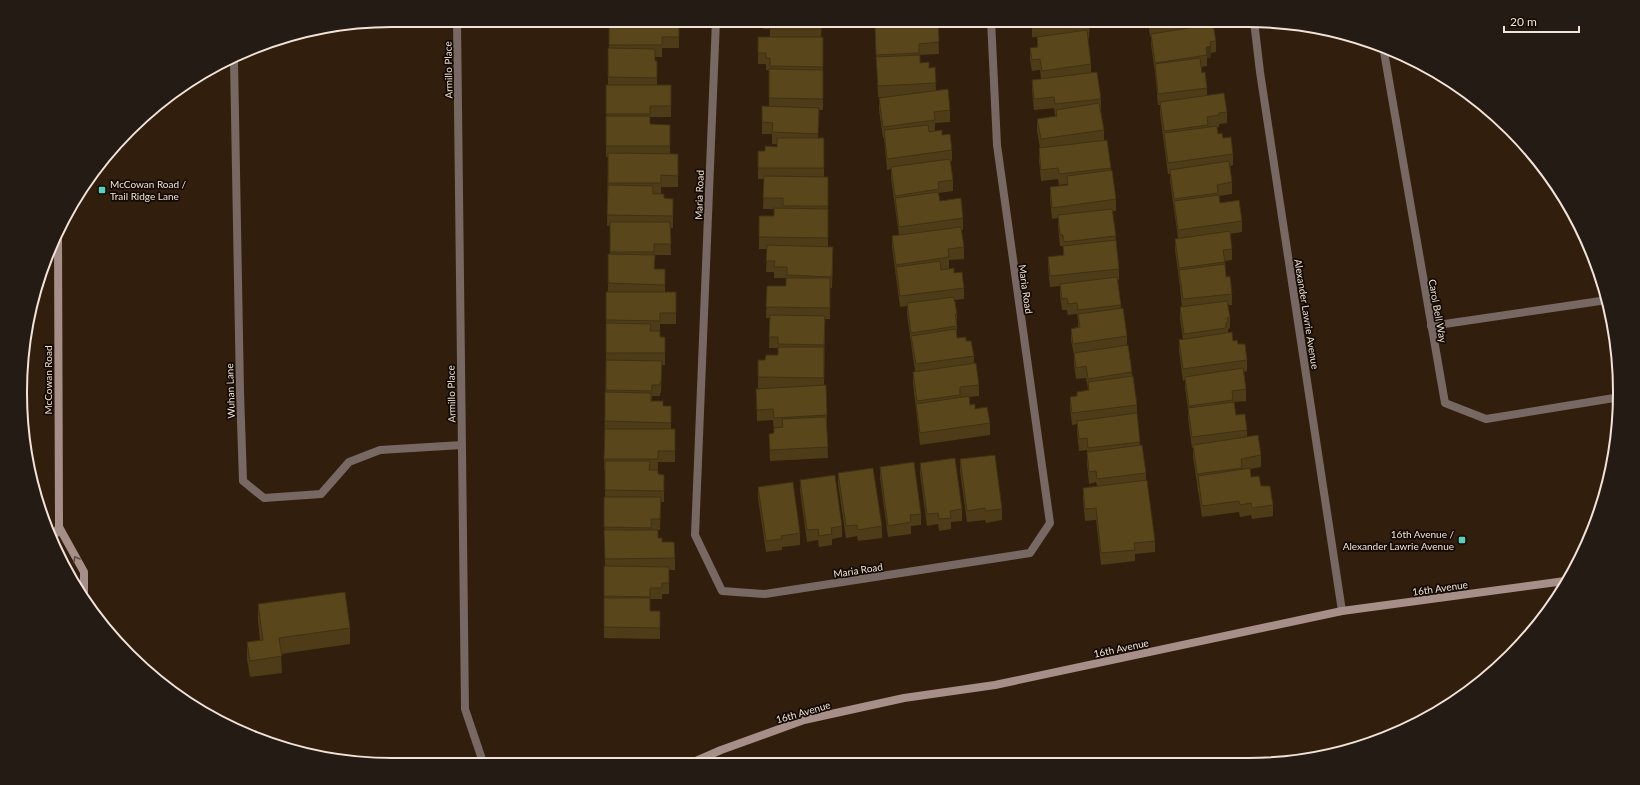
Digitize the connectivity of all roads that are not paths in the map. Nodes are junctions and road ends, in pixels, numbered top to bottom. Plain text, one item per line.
1 (457, 27) edge
2 (716, 27) edge
3 (991, 27) edge
4 (1255, 27) edge
5 (1384, 54) edge
6 (234, 64) edge
7 (58, 246) edge
8 (1602, 301) edge
9 (1431, 326) junction
10 (1613, 398) edge
11 (462, 445) junction
12 (59, 527) junction
13 (56, 533) edge
14 (1560, 582) edge
15 (84, 588) edge
16 (1342, 611) junction
17 (482, 758) edge
18 (703, 758) edge

1 - 11 street, Armillo Place
2 - 3 street, Maria Road
4 - 16 street, Alexander Lawrie Avenue
5 - 9 street, Carol Bell Way
6 - 11 street, Wuhan Lane
7 - 12 main road, McCowan Road
8 - 9 street
9 - 10 street, Carol Bell Way
11 - 17 street, Armillo Place
12 - 13 main road, McCowan Road
15 -> 12 main road, McCowan Road
14 - 16 main road, 16th Avenue
16 - 18 main road, 16th Avenue

